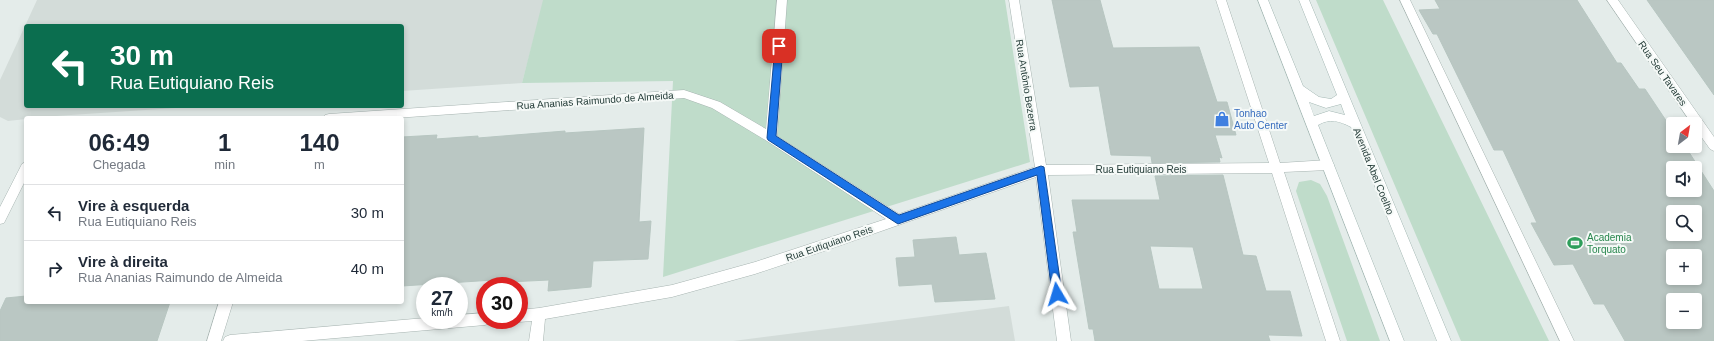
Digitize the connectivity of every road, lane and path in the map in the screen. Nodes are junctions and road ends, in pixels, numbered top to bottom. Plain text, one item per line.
1 (782, 0) edge
2 (1014, 0) edge
3 (1221, 0) edge
4 (1263, 0) edge
5 (1304, 0) edge
6 (1405, 0) edge
7 (1612, 0) edge
8 (1298, 89) junction
9 (1343, 96) junction
10 (359, 116) edge
11 (1311, 123) junction
12 (1356, 125) junction
13 (772, 138) junction
14 (1714, 146) edge
15 (1328, 165) junction
16 (1275, 168) junction
17 (1041, 170) junction
18 (24, 171) edge
19 (0, 219) edge
20 (898, 220) junction
21 (225, 304) edge
22 (539, 314) junction
23 (528, 315) edge
24 (476, 320) edge
25 (214, 341) edge
26 (230, 341) edge
27 (536, 341) edge
28 (1064, 341) edge
29 (1333, 341) edge
30 (1397, 341) edge
31 (1444, 341) edge
32 (1567, 341) edge

1 - 13 street
2 - 17 street, Rua Antônio Bezerra
3 - 16 street
4 - 8 street
5 - 9 street, Avenida Abel Coelho
6 - 32 street
7 - 14 street, Rua Seu Tavares
8 - 9 street
8 - 11 street
9 - 12 street, Avenida Abel Coelho
10 - 13 street, Rua Ananias Raimundo de Almeida
11 - 12 street
11 - 15 street
12 - 31 street, Avenida Abel Coelho
13 - 20 street, Rua Ananias Raimundo de Almeida
15 - 16 street, Rua Eutiquiano Reis
15 - 30 street
16 - 17 street, Rua Eutiquiano Reis
16 - 29 street
17 - 20 street, Rua Eutiquiano Reis
17 - 28 street, Rua Antônio Bezerra
18 - 19 street
20 - 22 street, Rua Eutiquiano Reis
21 - 25 street
22 - 23 street, Rua Eutiquiano Reis
22 - 27 street
24 - 26 street

